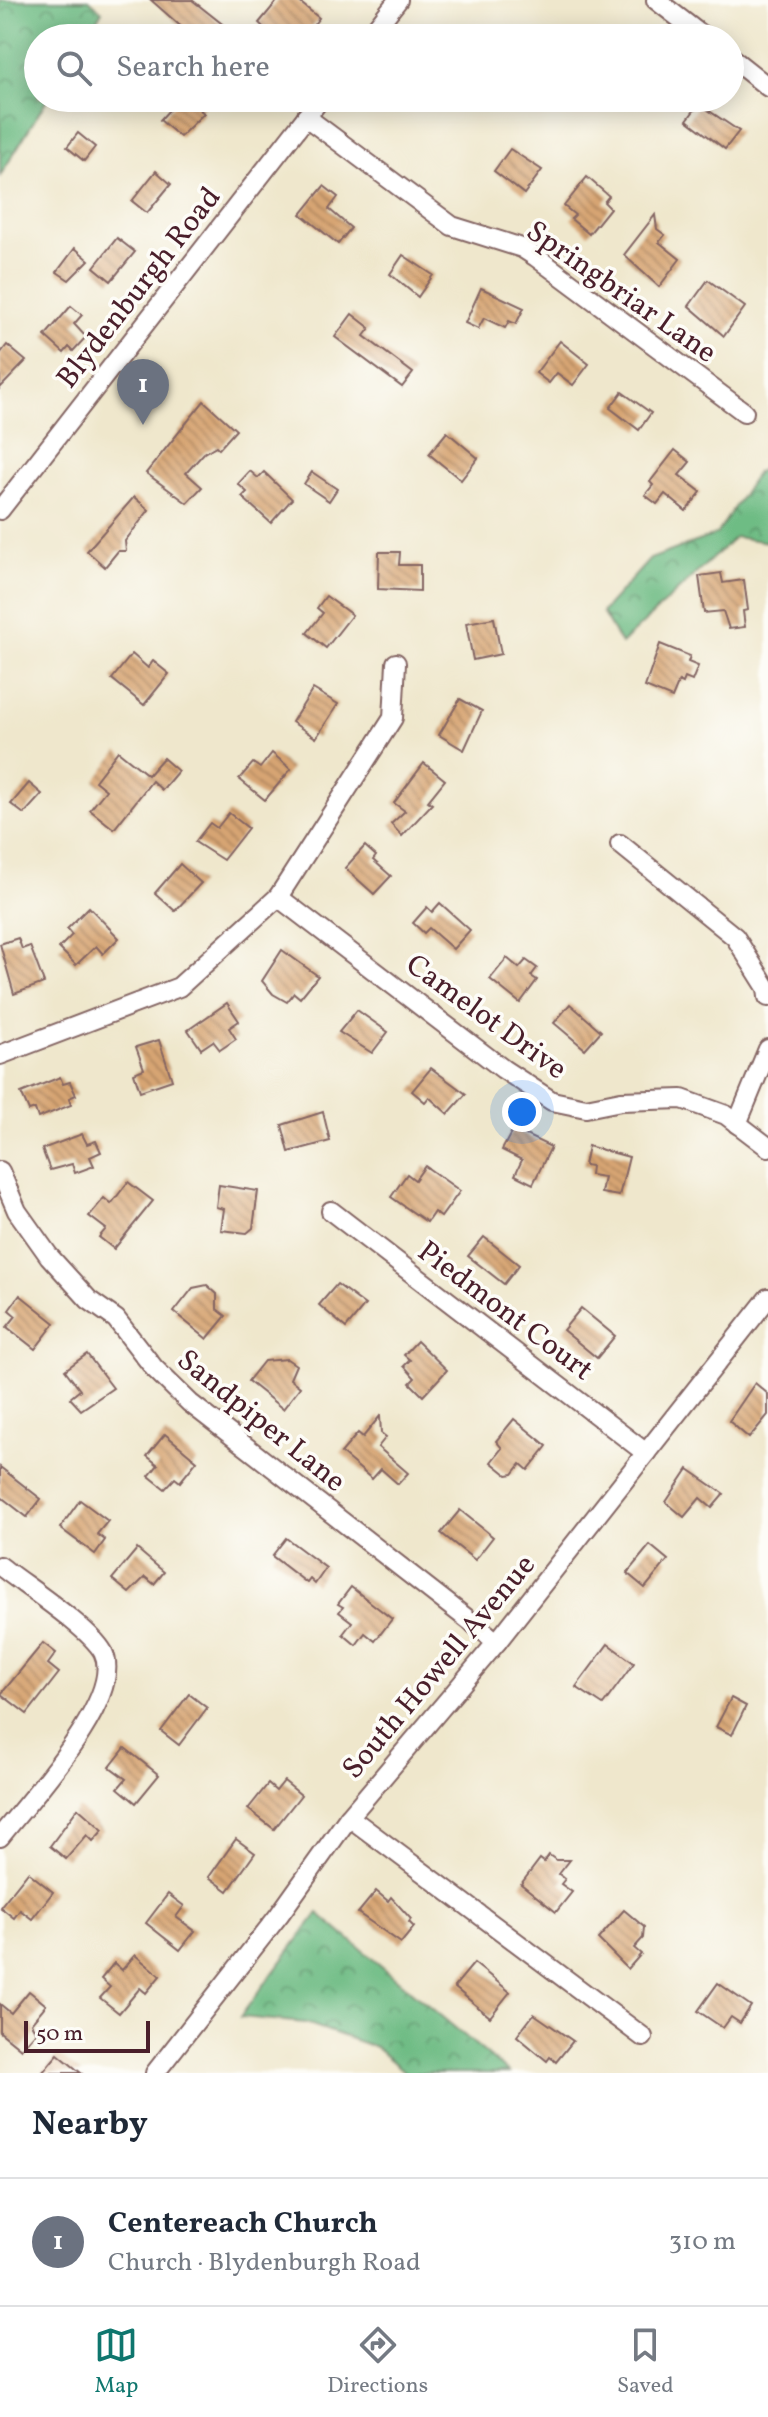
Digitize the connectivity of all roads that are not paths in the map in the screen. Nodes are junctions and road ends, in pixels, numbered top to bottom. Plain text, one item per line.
1 (398, 0) edge
2 (656, 0) edge
3 (379, 24) edge
4 (687, 24) edge
5 (744, 68) edge
6 (768, 87) edge
7 (310, 112) edge
8 (306, 117) junction
9 (744, 412) dead end
10 (0, 510) edge
11 (396, 663) dead end
12 (620, 844) dead end
13 (278, 897) junction
14 (768, 997) edge
15 (768, 1049) edge
16 (0, 1055) edge
17 (737, 1124) junction
18 (768, 1147) edge
19 (0, 1171) edge
20 (331, 1211) dead end
21 (768, 1298) edge
22 (646, 1453) junction
23 (0, 1566) edge
24 (497, 1642) junction
25 (349, 1817) junction
26 (0, 1837) edge
27 (643, 2037) dead end
28 (155, 2073) edge

1 - 3 street
2 - 4 street
5 - 6 street
7 - 8 street, Blydenburgh Road
8 - 9 street, Springbriar Lane
8 - 10 street, Blydenburgh Road
11 - 13 street
12 - 14 street
13 - 16 street
13 - 17 street, Camelot Drive
15 - 17 street
17 - 18 street, Camelot Drive
19 - 24 street, Sandpiper Lane
20 - 22 street, Piedmont Court
21 - 22 street, South Howell Avenue
22 - 24 street, South Howell Avenue
23 - 26 street
24 - 25 street, South Howell Avenue
25 - 27 street
25 - 28 street, South Howell Avenue

